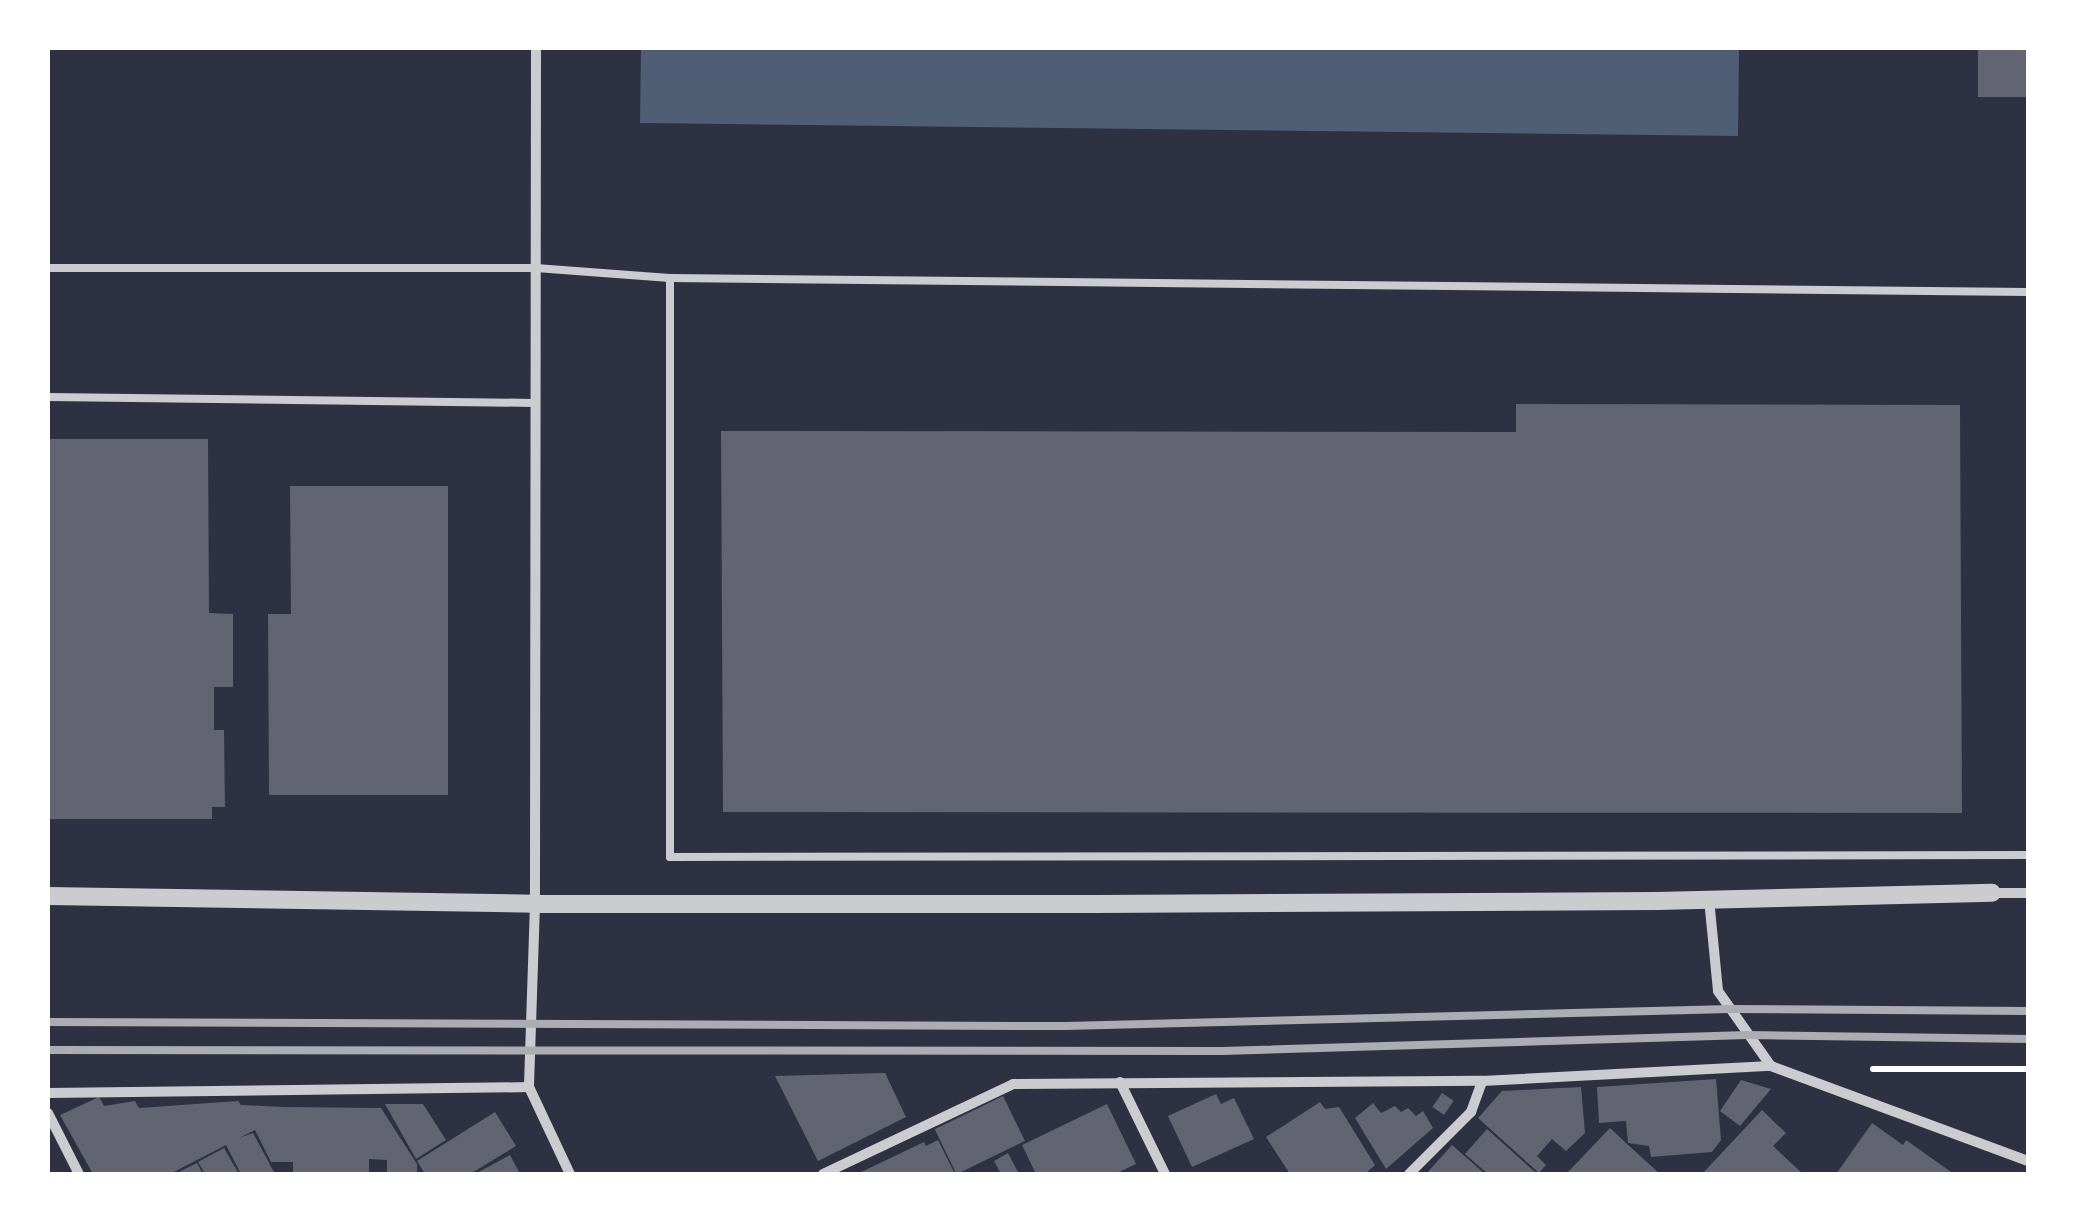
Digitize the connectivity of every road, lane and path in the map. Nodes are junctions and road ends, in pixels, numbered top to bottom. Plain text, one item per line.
1 (536, 48) edge
2 (48, 268) edge
3 (536, 268) junction
4 (670, 278) junction
5 (2028, 292) edge
6 (48, 398) edge
7 (534, 403) junction
8 (2028, 855) edge
9 (2028, 893) edge
10 (1992, 894) joint
11 (48, 896) edge
12 (1709, 899) junction
13 (535, 904) junction
14 (1772, 1066) junction
15 (1863, 1069) dead end
16 (2028, 1069) edge
17 (1482, 1081) junction
18 (1120, 1082) junction
19 (528, 1087) junction
20 (48, 1093) edge
21 (48, 1112) edge
22 (2028, 1161) edge
23 (80, 1174) edge
24 (570, 1174) edge
25 (823, 1174) edge
26 (1165, 1174) edge
27 (1409, 1174) edge

1 - 3 street
2 - 3 lane
3 - 4 lane
3 - 7 street
4 - 5 lane
4 - 8 lane
6 - 7 lane
7 - 13 street
9 - 10 street
10 - 12 street
11 - 13 street
12 - 13 street
12 - 14 street
13 - 19 street
14 - 17 street
14 - 22 street
15 - 16 path
17 - 18 street
17 - 27 street
18 - 25 street
18 - 26 street
19 - 20 street
19 - 24 street
21 - 23 street

